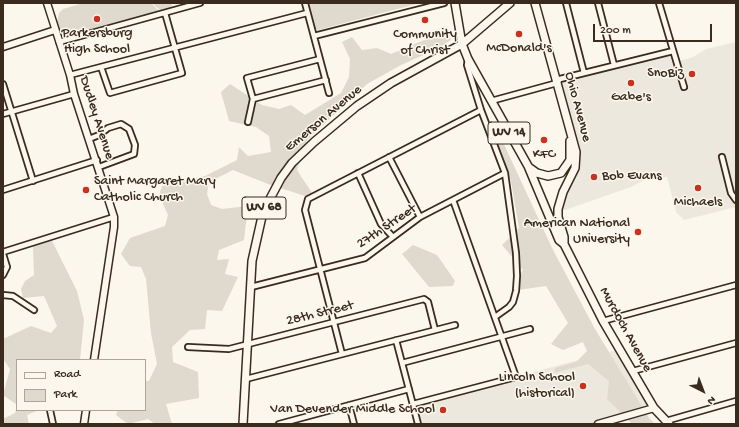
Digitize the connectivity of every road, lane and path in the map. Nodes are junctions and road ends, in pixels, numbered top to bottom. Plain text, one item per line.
1 (47, 3) edge
2 (200, 3) edge
3 (305, 3) edge
4 (444, 3) edge
5 (455, 3) edge
6 (510, 3) edge
7 (535, 3) edge
8 (566, 3) edge
9 (598, 3) edge
10 (659, 3) edge
11 (165, 12) junction
12 (307, 13) junction
13 (55, 30) junction
14 (314, 36) junction
15 (59, 42) junction
16 (462, 44) junction
17 (3, 47) edge
18 (175, 48) junction
19 (673, 50) junction
20 (320, 59) junction
21 (468, 59) junction
22 (614, 66) junction
23 (101, 67) junction
24 (584, 73) junction
25 (70, 75) junction
26 (326, 80) junction
27 (3, 84) edge
28 (554, 84) junction
29 (684, 87) dead end
30 (330, 93) dead end
31 (74, 94) junction
32 (253, 99) junction
33 (492, 101) junction
34 (480, 110) junction
35 (12, 112) junction
36 (3, 114) edge
37 (248, 122) dead end
38 (571, 134) junction
39 (89, 139) junction
40 (389, 157) junction
41 (722, 157) dead end
42 (97, 160) junction
43 (528, 166) junction
44 (99, 167) junction
45 (358, 173) junction
46 (505, 173) junction
47 (32, 181) junction
48 (3, 190) edge
49 (454, 200) junction
50 (736, 200) edge
51 (544, 202) junction
52 (558, 209) junction
53 (114, 217) junction
54 (420, 217) junction
55 (558, 217) joint
56 (393, 237) junction
57 (564, 244) junction
58 (3, 253) edge
59 (320, 270) junction
60 (3, 275) edge
61 (736, 285) edge
62 (251, 287) junction
63 (3, 295) edge
64 (34, 310) dead end
65 (495, 317) junction
66 (603, 321) junction
67 (334, 322) junction
68 (455, 325) dead end
69 (530, 329) dead end
70 (435, 330) junction
71 (502, 336) junction
72 (396, 340) junction
73 (736, 343) edge
74 (248, 344) junction
75 (188, 347) dead end
76 (342, 354) junction
77 (94, 359) edge
78 (402, 363) junction
79 (633, 371) junction
80 (246, 379) junction
81 (409, 388) junction
82 (736, 402) edge
83 (413, 404) junction
84 (349, 405) junction
85 (654, 408) junction
86 (50, 411) edge
87 (86, 411) edge
88 (667, 423) edge
89 (53, 424) edge
90 (84, 424) edge
91 (243, 424) edge
92 (279, 424) edge
93 (354, 424) edge
94 (418, 424) edge
95 (598, 424) edge

1 - 13 street, Dudley Avenue
2 - 11 street
3 - 12 street
4 - 14 street
5 - 16 main road, Murdoch Avenue / WV 14
6 - 16 main road, WV 68
7 - 28 main road, Ohio Avenue / WV 14
8 - 24 street
9 - 22 street
10 - 19 street
11 - 15 street
11 - 18 street
12 - 14 street
12 - 18 street
13 - 15 street, Dudley Avenue
13 - 17 street
14 - 20 street
15 - 25 street, Dudley Avenue
16 - 21 main road, Murdoch Avenue / WV 14
16 - 62 main road, Emerson Avenue / WV 68
18 - 23 street
18 - 23 street
19 - 22 street
19 - 29 street
20 - 26 street
20 - 32 street
21 - 33 main road, Murdoch Avenue / WV 14
21 - 34 street
22 - 24 street
23 - 25 street
24 - 28 street
25 - 31 street, Dudley Avenue
26 - 30 street
26 - 32 street
27 - 35 street
28 - 33 street
28 - 38 main road, Ohio Avenue / WV 14
31 - 35 street
31 - 39 street, Dudley Avenue
32 - 37 street
33 - 43 main road, Murdoch Avenue / WV 14
34 - 40 street
34 - 46 street
35 - 36 street
35 - 47 street
38 - 43 main road
38 - 52 main road, Ohio Avenue / WV 14
39 - 42 street, Dudley Avenue
39 - 44 street
40 - 45 street
40 - 54 street
41 - 50 street
42 - 44 street, Dudley Avenue
42 - 47 street
43 - 51 main road, Murdoch Avenue / WV 14
44 - 53 street, Dudley Avenue
45 - 56 street
45 - 59 street
46 - 49 street, 27th Street
46 - 65 street
47 - 48 street
49 - 54 street, 27th Street
49 - 65 street
51 - 52 main road
51 - 57 main road, Murdoch Avenue / WV 14
52 - 55 main road, Ohio Avenue / WV 14
53 - 58 street
53 - 77 street, Dudley Avenue
54 - 56 street, 27th Street
55 - 57 main road, Murdoch Avenue / WV 14
56 - 59 street, 27th Street
57 - 66 main road, Murdoch Avenue / WV 14
58 - 60 street
59 - 62 street, 27th Street
59 - 67 street
61 - 66 street
62 - 74 main road, Emerson Avenue / WV 68
63 - 64 street
65 - 71 street
66 - 79 main road, Murdoch Avenue / WV 14
67 - 70 street, 28th Street
67 - 74 street, 28th Street
67 - 76 street
68 - 70 street
69 - 71 street
70 - 72 street
71 - 78 street
71 - 83 street
72 - 76 street
72 - 78 street
73 - 79 street
74 - 75 street, 28th Street
74 - 80 main road, Emerson Avenue / WV 68
76 - 80 street
78 - 81 street
79 - 85 main road, Murdoch Avenue / WV 14
80 - 91 main road, Emerson Avenue / WV 68
81 - 83 street
81 - 84 street
82 - 88 street
83 - 94 street
84 - 92 street
84 - 93 street
85 - 88 main road, Murdoch Avenue / WV 14
85 - 95 street
86 - 89 street
87 - 90 street

